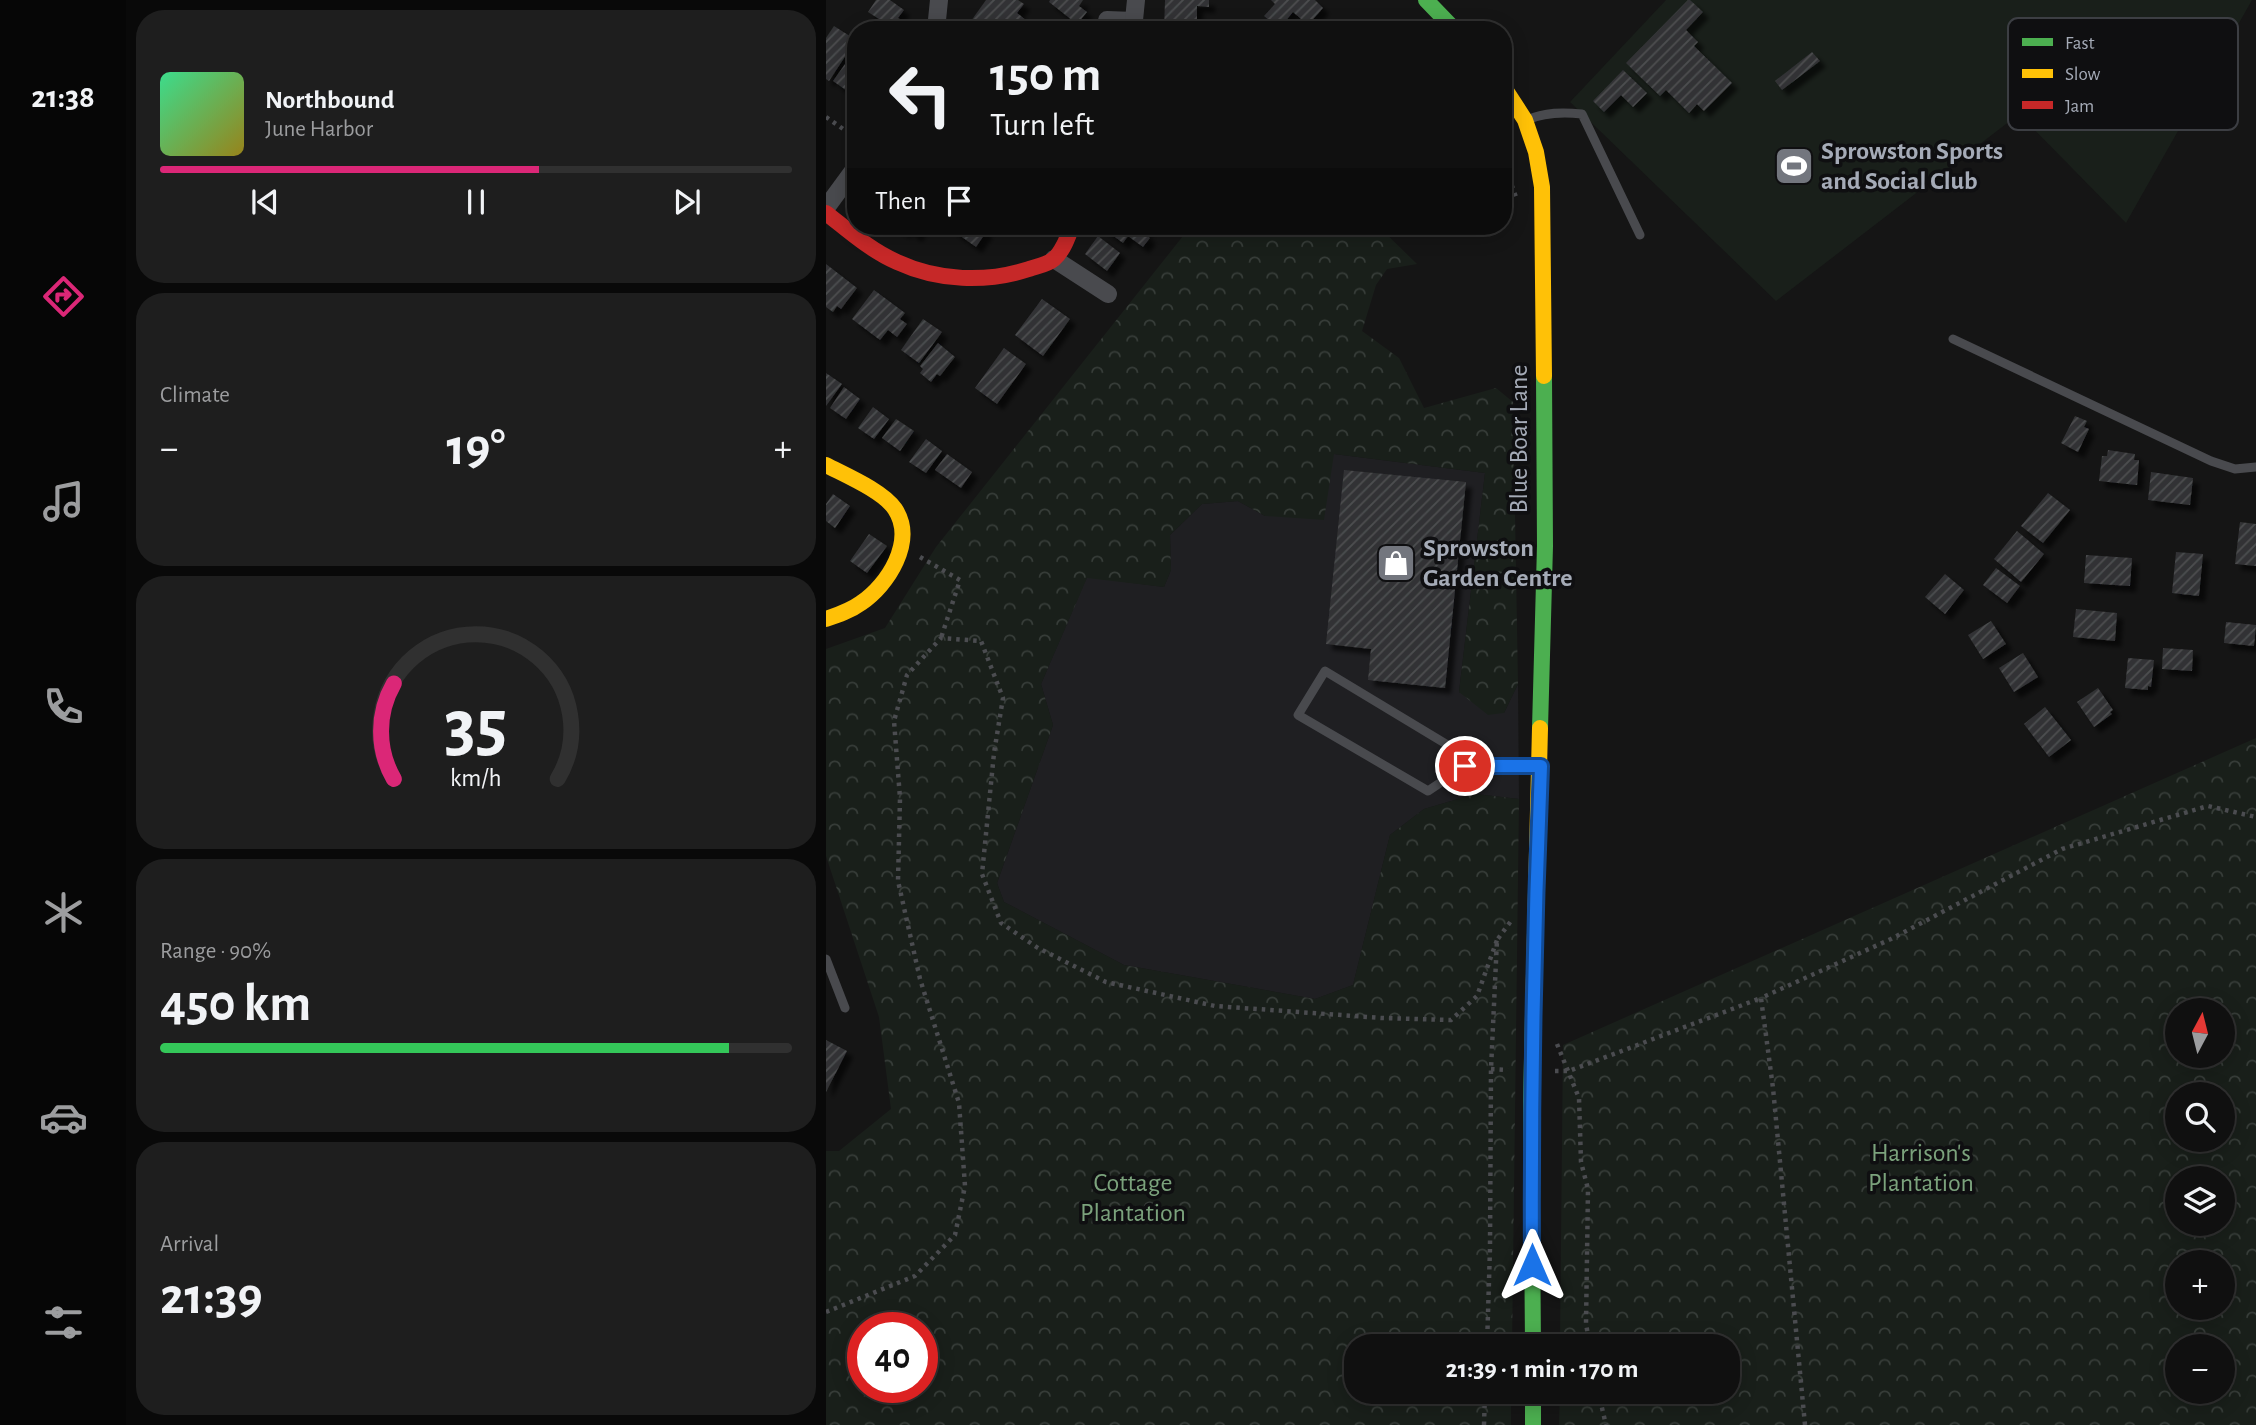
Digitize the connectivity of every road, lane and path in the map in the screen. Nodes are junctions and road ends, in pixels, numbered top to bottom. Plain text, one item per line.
1 (939, 0) edge
2 (1136, 0) edge
3 (1426, 0) edge
4 (1107, 20) dead end
5 (937, 21) edge
6 (1112, 21) edge
7 (1134, 21) edge
8 (1446, 21) edge
9 (1512, 100) edge
10 (826, 117) edge
11 (1525, 120) junction
12 (847, 132) edge
13 (847, 180) edge
14 (826, 211) edge
15 (847, 228) edge
16 (857, 235) edge
17 (1069, 235) edge
18 (1640, 235) dead end
19 (1054, 259) junction
20 (1108, 294) dead end
21 (1953, 340) dead end
22 (826, 465) edge
23 (2256, 467) edge
24 (901, 546) junction
25 (826, 619) edge
26 (941, 638) junction
27 (1465, 766) junction
28 (1541, 766) junction
29 (2256, 817) edge
30 (1512, 919) dead end
31 (1497, 940) junction
32 (826, 959) edge
33 (1762, 998) junction
34 (845, 1008) dead end
35 (1491, 1069) junction
36 (1532, 1070) junction
37 (1581, 1162) dead end
38 (826, 1312) edge
39 (1487, 1334) edge
40 (1533, 1334) edge
41 (1588, 1334) edge
42 (1485, 1404) edge
43 (1533, 1404) edge
44 (1601, 1404) edge
45 (1484, 1425) edge
46 (1533, 1425) edge
47 (1606, 1425) edge
48 (1805, 1425) edge

1 - 5 street
2 - 7 street
3 - 8 street
4 - 6 street
9 - 11 street, Blue Boar Lane
10 - 12 path
11 - 18 lane
11 - 28 street, Blue Boar Lane
13 - 14 street
14 - 15 street
16 - 19 street
17 - 19 street
19 - 20 street
21 - 23 lane
22 - 24 street
24 - 25 street
24 - 26 path
26 - 31 path
26 - 38 path
27 - 27 lane
27 - 28 lane
28 - 36 street, Blue Boar Lane
29 - 33 path
30 - 31 path
31 - 35 path
32 - 34 lane
33 - 36 path
33 - 48 path
35 - 36 path
35 - 39 path
36 - 40 street, Blue Boar Lane
37 - 41 path
42 - 45 path
43 - 46 street
44 - 47 path

